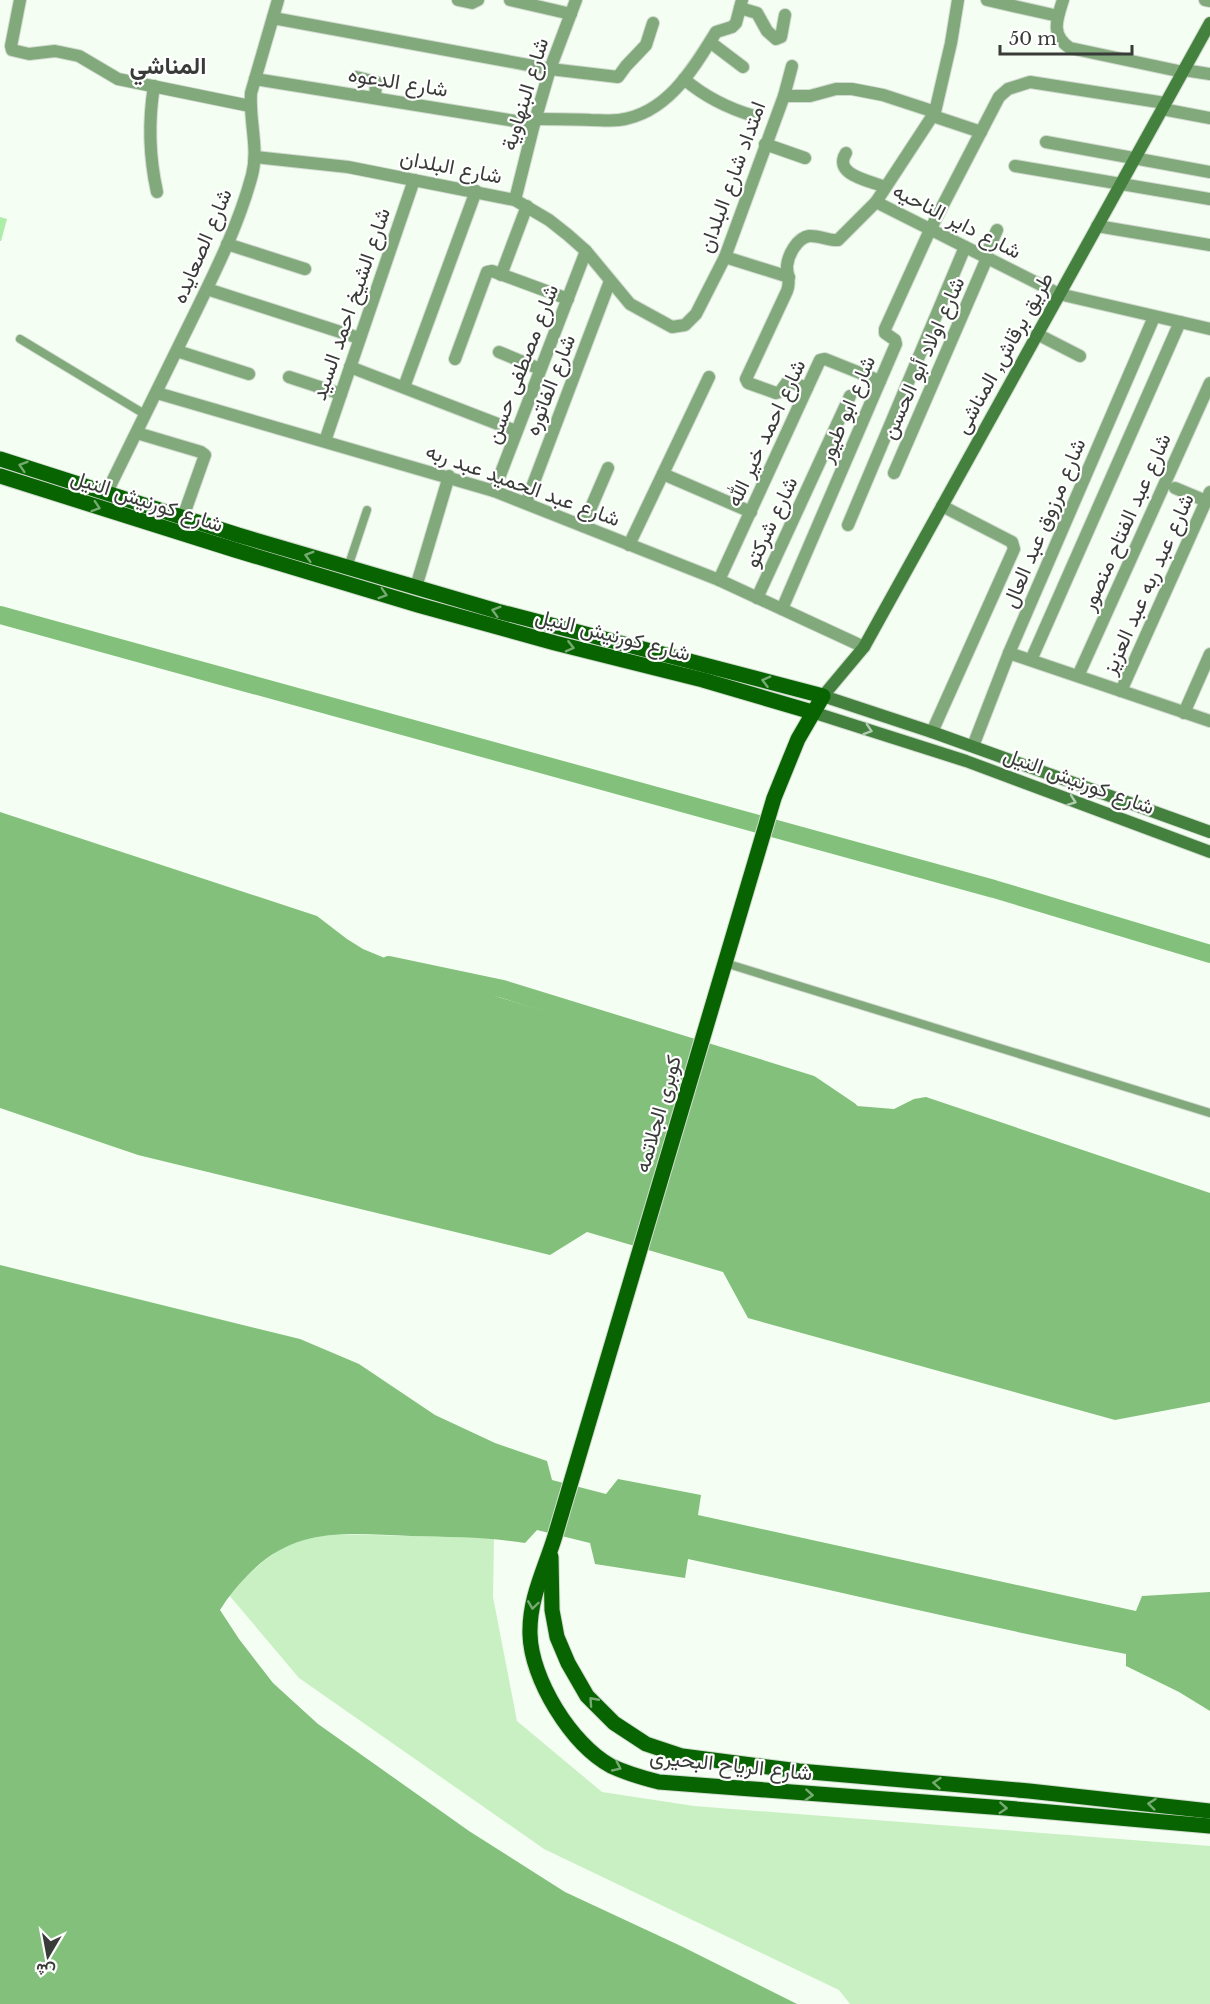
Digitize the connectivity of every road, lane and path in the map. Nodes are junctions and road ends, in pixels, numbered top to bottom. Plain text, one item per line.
1 (20, 0) edge
2 (278, 0) edge
3 (458, 0) edge
4 (510, 0) edge
5 (576, 0) edge
6 (958, 0) edge
7 (987, 0) edge
8 (1063, 0) edge
9 (1205, 0) edge
10 (1210, 1) edge
11 (475, 2) edge
12 (741, 4) edge
13 (571, 14) junction
14 (785, 15) dead end
15 (1058, 16) junction
16 (273, 18) junction
17 (653, 22) dead end
18 (1210, 23) edge
19 (710, 42) junction
20 (792, 66) dead end
21 (743, 67) dead end
22 (550, 69) junction
23 (1184, 71) junction
24 (1210, 74) edge
25 (356, 77) dead end
26 (255, 79) junction
27 (684, 79) junction
28 (154, 87) junction
29 (784, 96) junction
30 (375, 98) junction
31 (250, 106) junction
32 (1164, 106) junction
33 (934, 114) junction
34 (754, 116) dead end
35 (1210, 118) edge
36 (534, 121) junction
37 (981, 132) junction
38 (1046, 142) dead end
39 (765, 144) junction
40 (846, 153) dead end
41 (255, 157) junction
42 (804, 158) dead end
43 (1135, 158) junction
44 (1015, 166) dead end
45 (1210, 172) edge
46 (414, 180) junction
47 (1121, 183) junction
48 (885, 187) junction
49 (476, 191) junction
50 (157, 192) dead end
51 (1210, 199) edge
52 (515, 200) junction
53 (876, 202) junction
54 (527, 206) junction
55 (1097, 226) junction
56 (930, 230) junction
57 (997, 230) dead end
58 (227, 244) junction
59 (1210, 245) edge
60 (965, 247) junction
61 (586, 251) junction
62 (725, 257) junction
63 (986, 258) junction
64 (304, 269) dead end
65 (501, 275) junction
66 (789, 277) junction
67 (610, 281) junction
68 (207, 289) junction
69 (1059, 294) junction
70 (568, 299) junction
71 (1154, 316) junction
72 (1180, 322) junction
73 (1210, 329) edge
74 (1037, 334) junction
75 (359, 338) junction
76 (20, 339) dead end
77 (177, 351) junction
78 (499, 352) dead end
79 (1080, 356) dead end
80 (454, 359) dead end
81 (350, 368) junction
82 (540, 369) junction
83 (249, 374) dead end
84 (289, 377) dead end
85 (709, 377) dead end
86 (880, 381) junction
87 (1210, 383) edge
88 (404, 387) junction
89 (807, 388) junction
90 (157, 393) junction
91 (341, 393) junction
92 (850, 396) dead end
93 (146, 415) junction
94 (516, 431) junction
95 (136, 434) junction
96 (325, 441) junction
97 (0, 459) edge
98 (608, 468) dead end
99 (894, 473) dead end
100 (663, 474) junction
101 (0, 476) edge
102 (449, 476) junction
103 (64, 479) junction
104 (1175, 488) dead end
105 (494, 491) junction
106 (107, 492) junction
107 (60, 495) junction
108 (1208, 497) edge
109 (526, 503) junction
110 (942, 506) junction
111 (367, 510) dead end
112 (751, 512) junction
113 (183, 517) junction
114 (848, 525) dead end
115 (583, 526) junction
116 (629, 545) junction
117 (348, 567) junction
118 (719, 580) junction
119 (416, 587) junction
120 (757, 598) junction
121 (782, 609) junction
122 (864, 648) junction
123 (1009, 653) junction
124 (1210, 654) edge
125 (1031, 660) junction
126 (1078, 676) junction
127 (1121, 691) junction
128 (823, 696) junction
129 (813, 712) junction
130 (1184, 713) junction
131 (1210, 721) edge
132 (932, 732) junction
133 (973, 746) junction
134 (1058, 777) junction
135 (1052, 793) junction
136 (1210, 832) edge
137 (1210, 852) edge
138 (725, 963) junction
139 (1210, 1113) edge
140 (553, 1543) junction
141 (1210, 1810) edge
142 (1210, 1826) edge

1 - 28 street
2 - 16 street, شارع الصعايده
3 - 11 street
4 - 13 street
5 - 13 street, شارع البنهاوية
6 - 33 street, شارع داير الناحيه
7 - 15 street
8 - 15 street
9 - 10 street
12 - 14 street
12 - 19 street
13 - 22 street, شارع البنهاوية
15 - 23 street
16 - 22 street
16 - 26 street, شارع الصعايده
17 - 22 street
18 - 23 main road, طريق برقاش, المناشى
19 - 21 street
19 - 27 street, شارع الدعوه
20 - 29 street
22 - 36 street, شارع البنهاوية
23 - 24 street
23 - 32 main road, طريق برقاش, المناشى
25 - 30 street
26 - 30 street, شارع الدعوه
26 - 31 street, شارع الصعايده
27 - 34 street
27 - 36 street, شارع الدعوه
28 - 31 street
28 - 50 street
29 - 33 street, امتداد شارع البلدان
29 - 39 street, امتداد شارع البلدان
30 - 36 street, شارع الدعوه
31 - 41 street, شارع الصعايده
32 - 35 street
32 - 37 street
32 - 43 main road, طريق برقاش, المناشى
33 - 37 street, امتداد شارع البلدان
33 - 48 street, شارع داير الناحيه
36 - 52 street, شارع البنهاوية
37 - 56 street
38 - 43 street
39 - 42 street
39 - 62 street, امتداد شارع البلدان
40 - 48 street
41 - 46 street, شارع البلدان
41 - 58 street, شارع الصعايده
43 - 45 street
43 - 47 main road, طريق برقاش, المناشى
44 - 47 street
46 - 49 street, شارع البلدان
46 - 75 street, شارع الشيخ احمد السيد
47 - 51 street
47 - 55 main road, طريق برقاش, المناشى
48 - 53 street, شارع داير الناحيه
49 - 52 street, شارع البلدان
49 - 88 street
52 - 54 street, شارع البلدان
53 - 56 street, شارع داير الناحيه
53 - 66 street
54 - 61 street, شارع البلدان
54 - 65 street
55 - 59 street
55 - 69 main road, طريق برقاش, المناشى
56 - 60 street, شارع داير الناحيه
56 - 86 street, شارع ابو طيور
57 - 63 street, شارع اولاد أبو الحسن
58 - 64 street
58 - 68 street, شارع الصعايده
60 - 63 street, شارع داير الناحيه
60 - 114 street
61 - 67 street, شارع البلدان
61 - 70 street, شارع مصطفى حسن
62 - 66 street
62 - 67 street, امتداد شارع البلدان
63 - 69 street, شارع داير الناحيه
63 - 99 street, شارع اولاد أبو الحسن
65 - 70 street
65 - 80 street
66 - 89 street
67 - 109 street, شارع الفاتوره
68 - 75 street
68 - 77 street, شارع الصعايده
69 - 71 street, شارع داير الناحيه
69 - 74 main road, طريق برقاش, المناشى
70 - 82 street, شارع مصطفى حسن
71 - 72 street, شارع داير الناحيه
71 - 123 street, شارع مرزوق عبد العال
72 - 73 street, شارع داير الناحيه
72 - 125 street
74 - 79 street
74 - 110 main road, طريق برقاش, المناشى
75 - 81 street, شارع الشيخ احمد السيد
76 - 93 lane
77 - 83 street
77 - 90 street, شارع الصعايده
78 - 82 street
81 - 88 street
81 - 91 street, شارع الشيخ احمد السيد
82 - 94 street, شارع مصطفى حسن
84 - 91 street
85 - 100 street
86 - 89 street, شارع احمد خير الله
86 - 121 street, شارع ابو طيور
87 - 126 street, شارع عبد الفتاح منصور
88 - 94 street
89 - 112 street, شارع احمد خير الله
90 - 93 street, شارع الصعايده
90 - 96 street, شارع عبد الحميد عبد ربه
91 - 96 street, شارع الشيخ احمد السيد
92 - 120 street, شارع شركتو
93 - 95 street, شارع الصعايده
94 - 105 street, شارع مصطفى حسن
95 - 106 street, شارع الصعايده
95 - 113 street
96 - 102 street, شارع عبد الحميد عبد ربه
103 -> 97 main road, شارع كورنيش النيل
98 - 115 street
100 - 112 street
100 - 116 street
101 - 107 main road, شارع كورنيش النيل
102 - 105 street, شارع عبد الحميد عبد ربه
102 - 119 street
103 - 106 main road, شارع كورنيش النيل
103 - 107 main road
104 - 108 street
105 - 109 street, شارع عبد الحميد عبد ربه
106 - 113 main road, شارع كورنيش النيل
107 -> 129 main road, شارع كورنيش النيل
108 - 127 street, شارع عبد ربه عبد العزيز
109 - 115 street, شارع عبد الحميد عبد ربه
110 - 122 main road, طريق برقاش, المناشى
110 - 132 street
111 - 117 lane
112 - 118 street, شارع احمد خير الله
117 -> 113 main road, شارع كورنيش النيل
115 - 116 street, شارع عبد الحميد عبد ربه
116 - 118 street, شارع عبد الحميد عبد ربه
117 - 119 main road, شارع كورنيش النيل
118 - 120 street, شارع عبد الحميد عبد ربه
128 -> 119 main road, شارع كورنيش النيل
120 - 121 street, شارع عبد الحميد عبد ربه
121 - 122 street, شارع عبد الحميد عبد ربه
122 - 128 main road, طريق برقاش, المناشى
123 - 125 street
123 - 133 street, شارع مرزوق عبد العال
124 - 130 street
125 - 126 street
126 - 127 street
127 - 130 street
128 - 129 main road, كوبرى الجلاتمه
128 - 132 main road, شارع كورنيش النيل
129 -> 135 main road, شارع كورنيش النيل
129 - 138 main road, كوبرى الجلاتمه
130 - 131 street
132 - 133 main road, شارع كورنيش النيل
133 - 134 main road, شارع كورنيش النيل
134 - 135 main road
134 - 136 main road, شارع كورنيش النيل
135 -> 137 main road, شارع كورنيش النيل
138 - 139 lane
138 - 140 main road, كوبرى الجلاتمه
141 -> 140 main road, شارع الرياح البحيرى
140 -> 142 main road, شارع الرياح البحيرى

